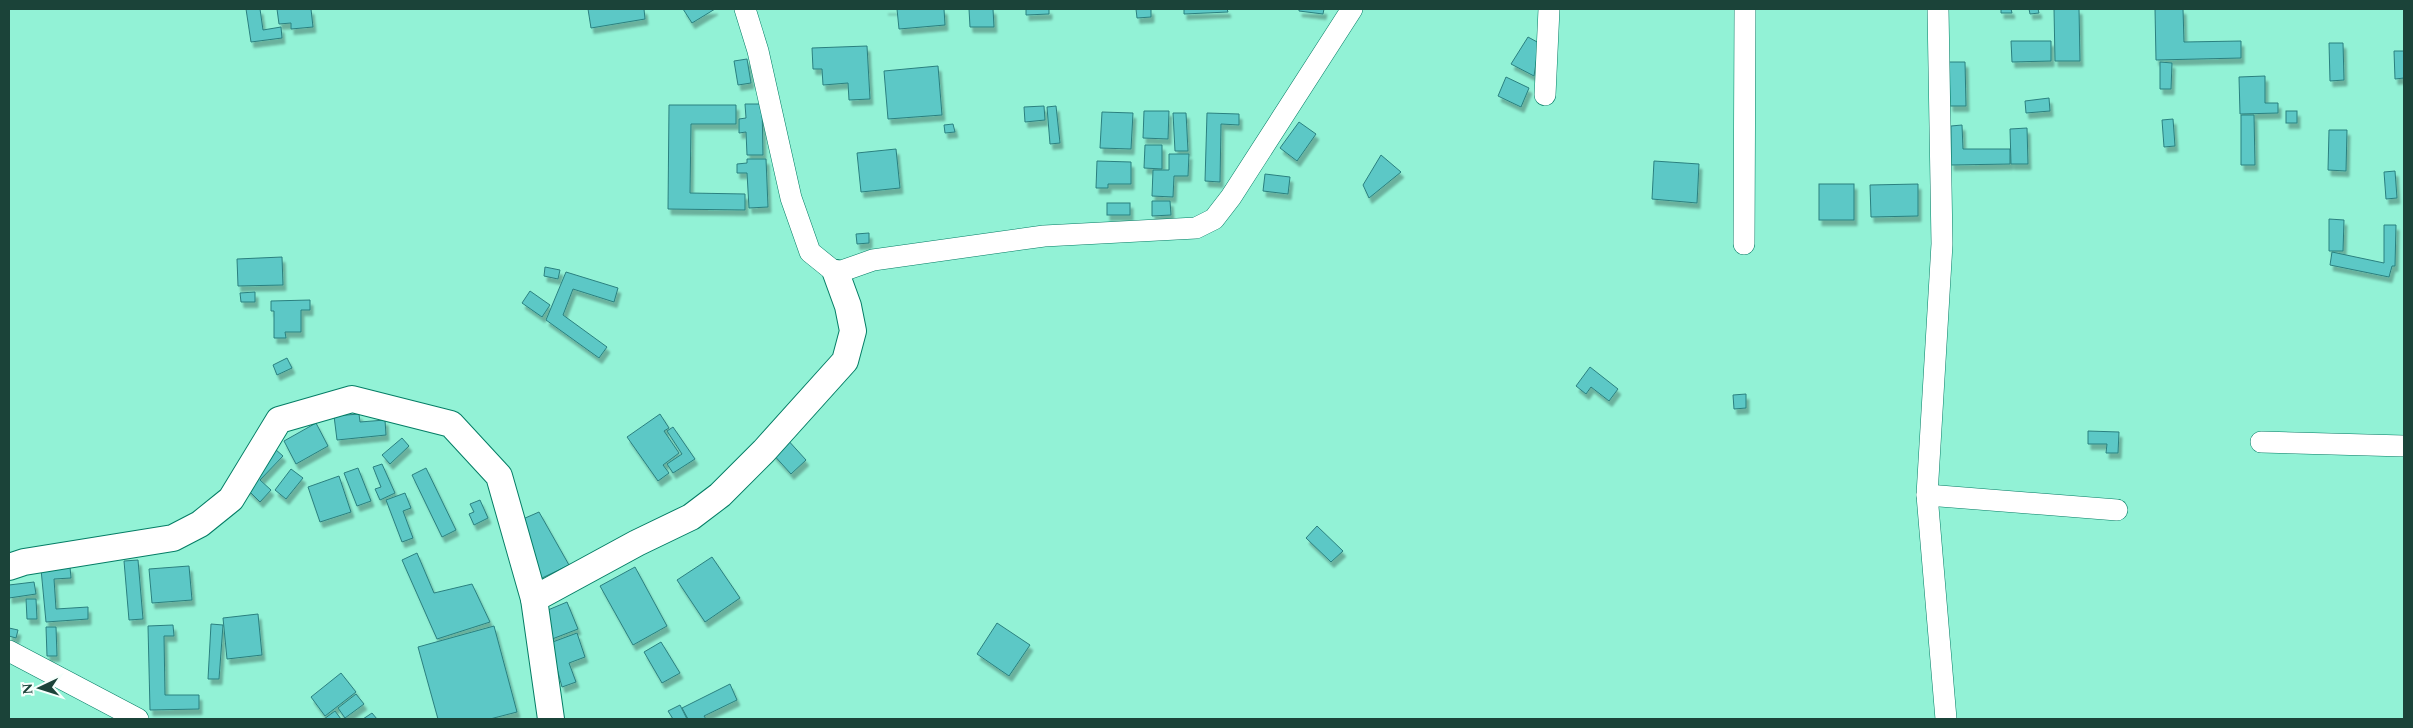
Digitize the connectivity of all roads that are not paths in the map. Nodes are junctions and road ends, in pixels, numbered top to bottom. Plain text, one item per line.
1 (745, 9) edge
2 (1352, 9) edge
3 (1549, 9) edge
4 (1745, 9) edge
5 (1938, 9) edge
6 (1545, 95) dead end
7 (1744, 244) dead end
8 (836, 273) junction
9 (2261, 442) dead end
10 (2404, 446) edge
11 (1927, 494) junction
12 (2117, 510) dead end
13 (9, 567) edge
14 (534, 598) junction
15 (9, 651) edge
16 (138, 719) edge
17 (551, 719) edge
18 (1946, 719) edge

1 - 8 street
2 - 8 street
3 - 6 street
4 - 7 street
5 - 11 street
8 - 14 street
9 - 10 street
11 - 12 street
11 - 18 street
13 - 14 street
14 - 17 street
15 - 16 street

